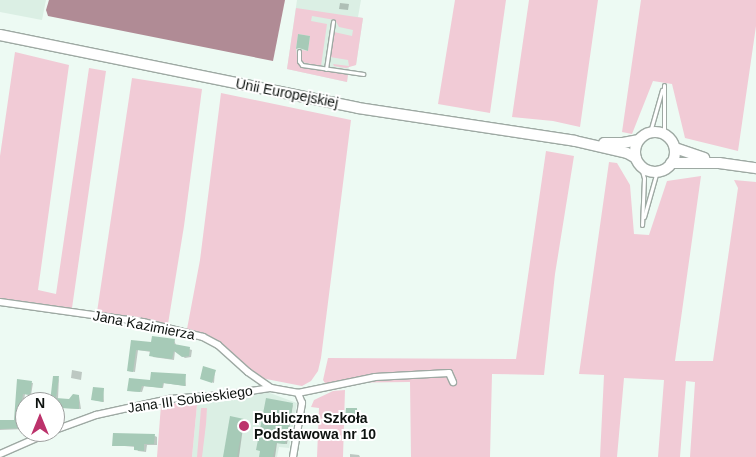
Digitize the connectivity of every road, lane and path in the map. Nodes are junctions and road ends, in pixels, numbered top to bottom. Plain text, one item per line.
1 (333, 22) dead end
2 (0, 35) edge
3 (299, 51) dead end
4 (326, 69) junction
5 (363, 74) dead end
6 (650, 132) junction
7 (664, 134) junction
8 (638, 140) junction
9 (575, 141) junction
10 (674, 148) junction
11 (639, 162) junction
12 (671, 163) junction
13 (719, 163) junction
14 (756, 168) edge
15 (657, 172) junction
16 (0, 302) edge
17 (453, 382) dead end
18 (271, 388) junction
19 (298, 393) junction
20 (65, 426) edge
21 (27, 442) edge
22 (0, 454) edge
23 (293, 457) edge

1 - 4 lane
2 - 9 main road, Unii Europejskiej
3 - 4 lane
4 - 5 lane
6 - 7 main road
6 - 7 lane
6 - 8 main road
7 - 10 main road
8 - 9 main road, Unii Europejskiej
8 - 11 main road
9 - 11 main road, Unii Europejskiej
10 - 12 main road
10 - 13 main road
11 - 15 main road
11 - 15 lane
12 - 13 main road
12 - 15 main road
13 - 14 main road
16 - 18 street, Jana Kazimierza
17 - 19 street
18 - 19 street, Jana III Sobieskiego
18 - 20 street, Jana III Sobieskiego
19 - 23 street
21 - 22 street

